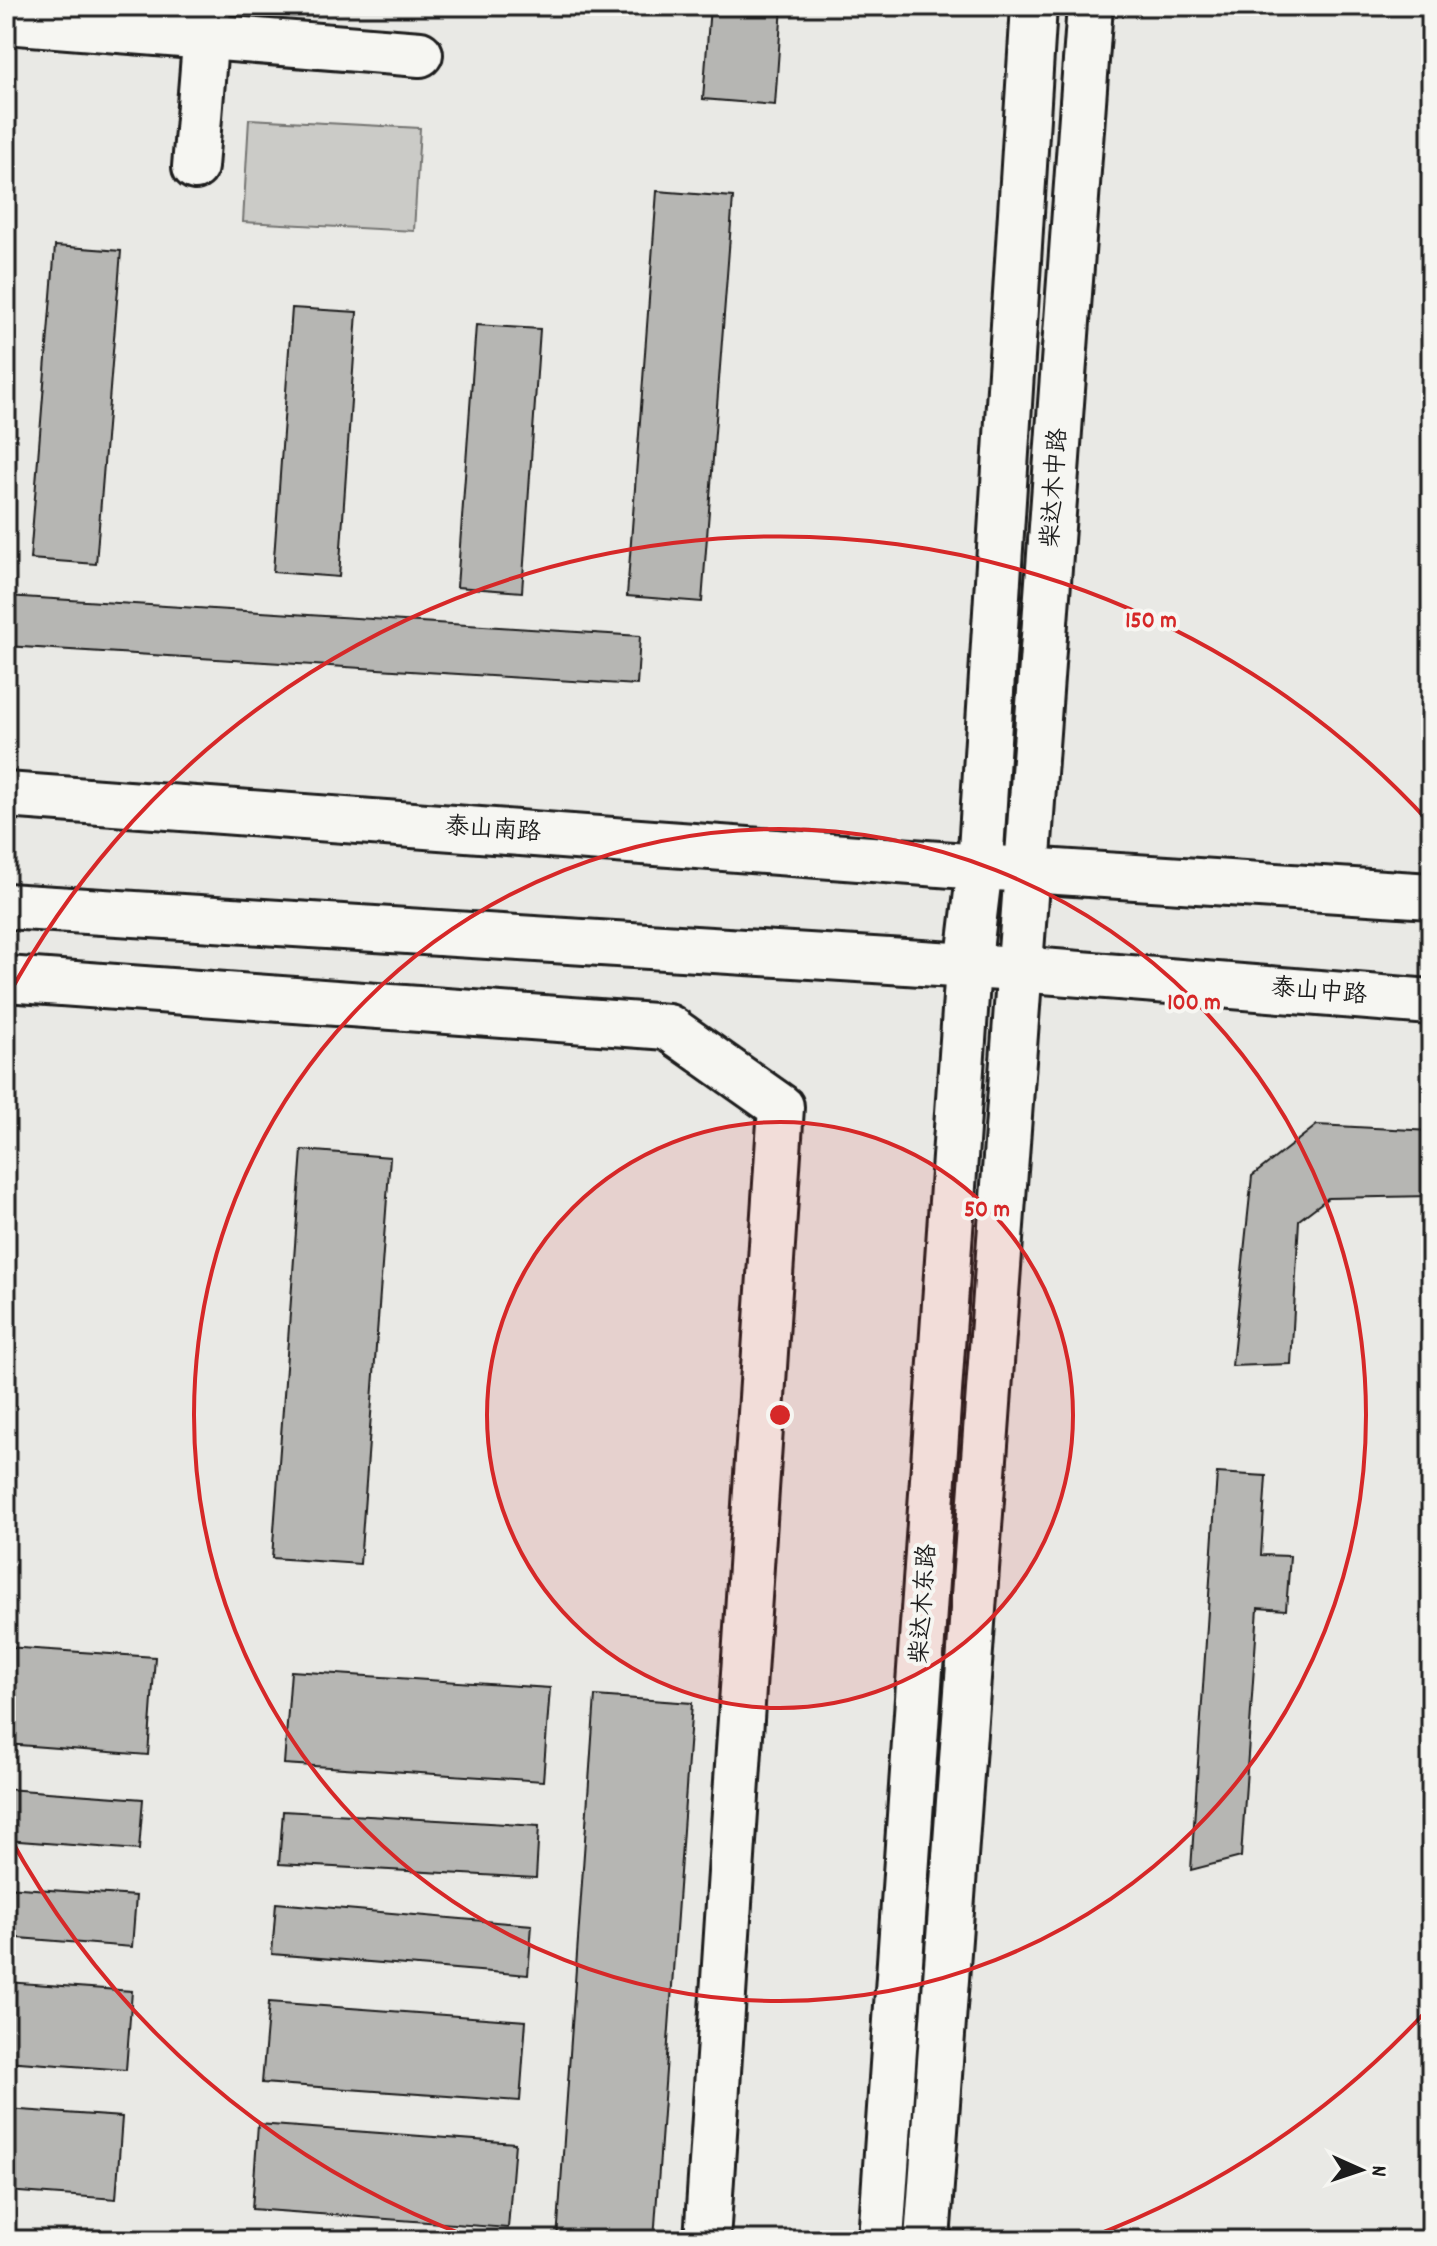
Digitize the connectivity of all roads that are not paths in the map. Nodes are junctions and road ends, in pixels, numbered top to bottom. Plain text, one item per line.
1 (1034, 6) edge
2 (1090, 6) edge
3 (6, 21) edge
4 (207, 22) edge
5 (420, 54) dead end
6 (195, 167) dead end
7 (6, 795) edge
8 (980, 867) junction
9 (1028, 871) junction
10 (1431, 896) edge
11 (6, 906) edge
12 (968, 967) junction
13 (1018, 969) junction
14 (6, 979) edge
15 (1431, 1002) edge
16 (707, 2240) edge
17 (881, 2240) edge
18 (927, 2240) edge

1 - 8 main road
2 - 9 main road, 柴达木中路
3 - 4 main road
4 - 5 main road
4 - 6 main road
7 - 8 main road, 泰山南路
8 - 9 main road
8 - 12 main road
9 - 10 main road
9 - 13 main road, 柴达木中路
11 - 12 main road
12 - 13 main road, 泰山中路
12 - 17 main road, 柴达木东路
13 - 15 main road, 泰山中路
13 - 18 main road, 柴达木东路
14 - 16 main road

